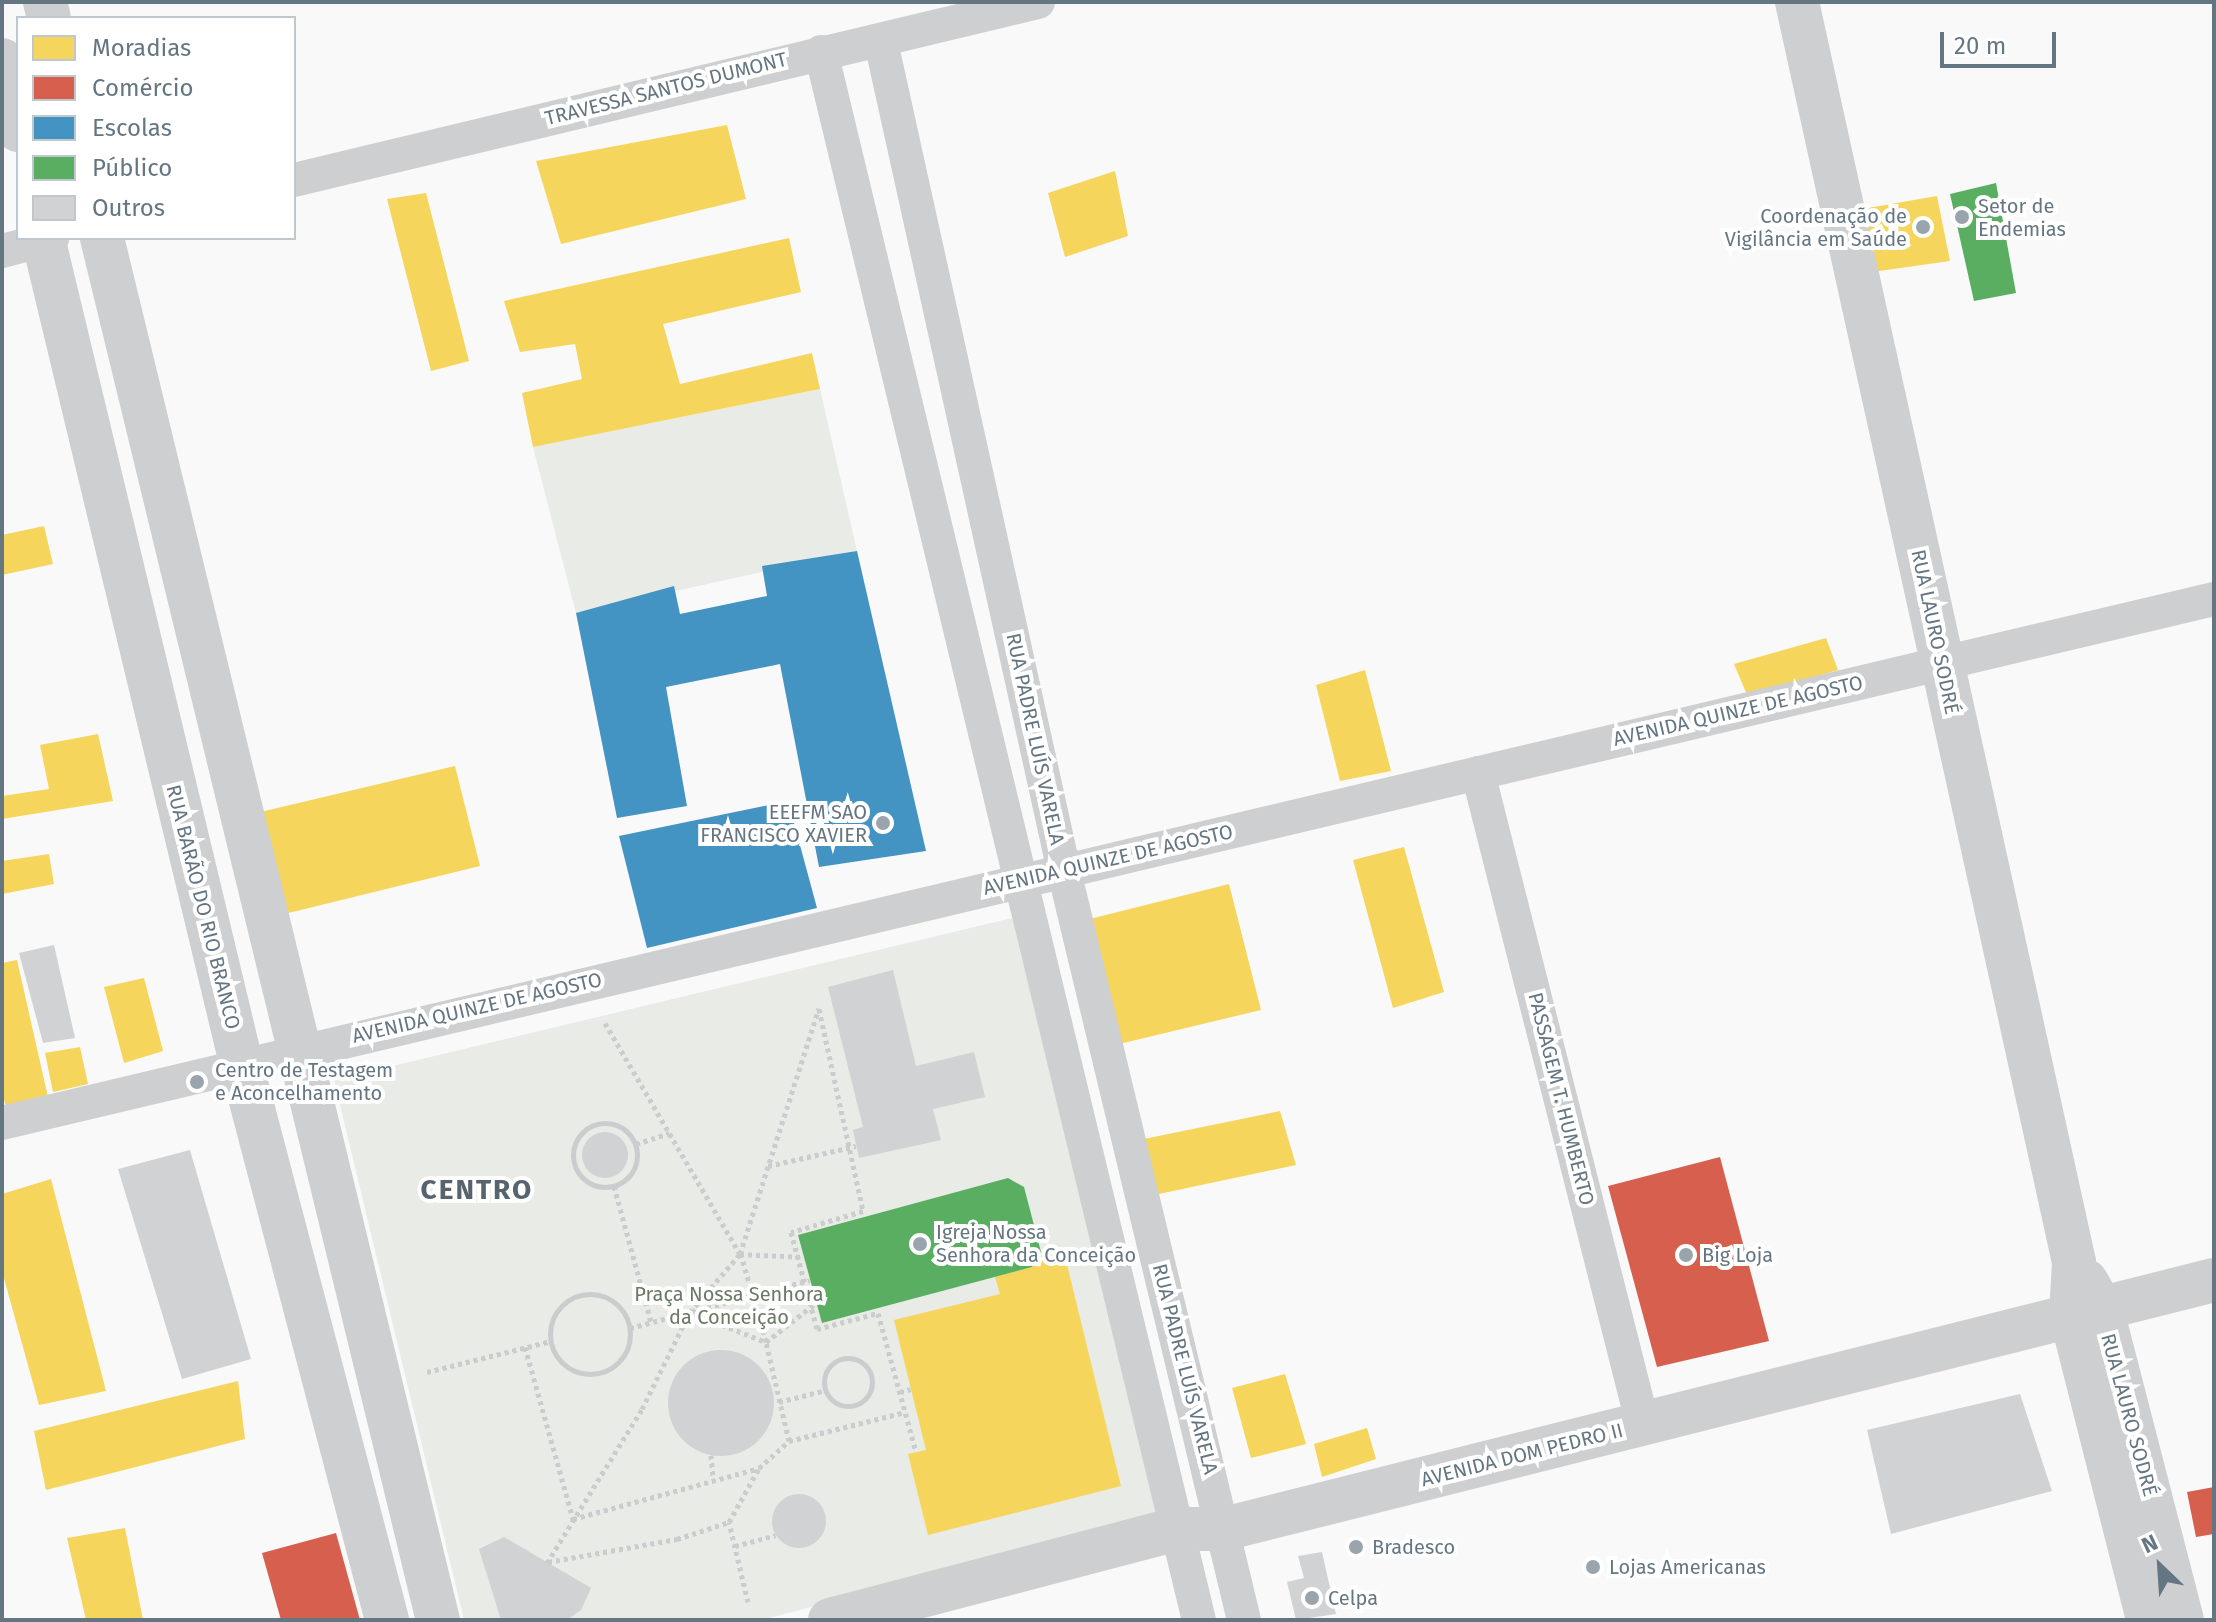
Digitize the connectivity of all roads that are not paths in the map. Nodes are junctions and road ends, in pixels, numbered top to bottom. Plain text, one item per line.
1 (1038, 2) edge
2 (1797, 2) edge
3 (881, 42) junction
4 (821, 52) junction
5 (2, 60) edge
6 (16, 121) edge
7 (296, 180) edge
8 (102, 240) edge
9 (35, 242) edge
10 (2214, 599) edge
11 (1942, 663) junction
12 (1478, 773) junction
13 (1064, 871) junction
14 (1020, 881) junction
15 (300, 1049) junction
16 (241, 1063) junction
17 (2, 1123) edge
18 (2214, 1280) edge
19 (2086, 1311) junction
20 (1643, 1425) junction
21 (1177, 1529) junction
22 (1224, 1529) junction
23 (387, 1620) edge
24 (438, 1620) edge
25 (830, 1620) edge
26 (1199, 1620) edge
27 (1244, 1620) edge
28 (2148, 1620) edge
29 (2182, 1620) edge

1 - 3 street, TRAVESSA SANTOS DUMONT
2 - 11 street, RUA LAURO SODRÉ
3 - 4 street, TRAVESSA SANTOS DUMONT
3 - 13 street, RUA PADRE LUÍS VARELA
4 - 7 street, TRAVESSA SANTOS DUMONT
4 - 14 street
5 - 6 street
8 - 15 street
9 - 16 street, RUA BARÃO DO RIO BRANCO
10 - 11 street, AVENIDA QUINZE DE AGOSTO
11 - 12 street, AVENIDA QUINZE DE AGOSTO
11 - 19 street, RUA LAURO SODRÉ
12 - 13 street, AVENIDA QUINZE DE AGOSTO
12 - 20 street, PASSAGEM T. HUMBERTO
13 - 14 street, AVENIDA QUINZE DE AGOSTO
13 - 22 street, RUA PADRE LUÍS VARELA
14 - 15 street, AVENIDA QUINZE DE AGOSTO
14 - 21 street
15 - 16 street, AVENIDA QUINZE DE AGOSTO
15 - 24 street
16 - 17 street, AVENIDA QUINZE DE AGOSTO
16 - 23 street, RUA BARÃO DO RIO BRANCO
18 - 19 street, AVENIDA DOM PEDRO II
19 - 20 street, AVENIDA DOM PEDRO II
19 - 28 street, RUA LAURO SODRÉ
19 - 29 street, RUA LAURO SODRÉ
20 - 22 street, AVENIDA DOM PEDRO II
21 - 22 street, AVENIDA DOM PEDRO II
21 - 25 street, AVENIDA DOM PEDRO II
21 - 26 street
22 - 27 street, RUA PADRE LUÍS VARELA

